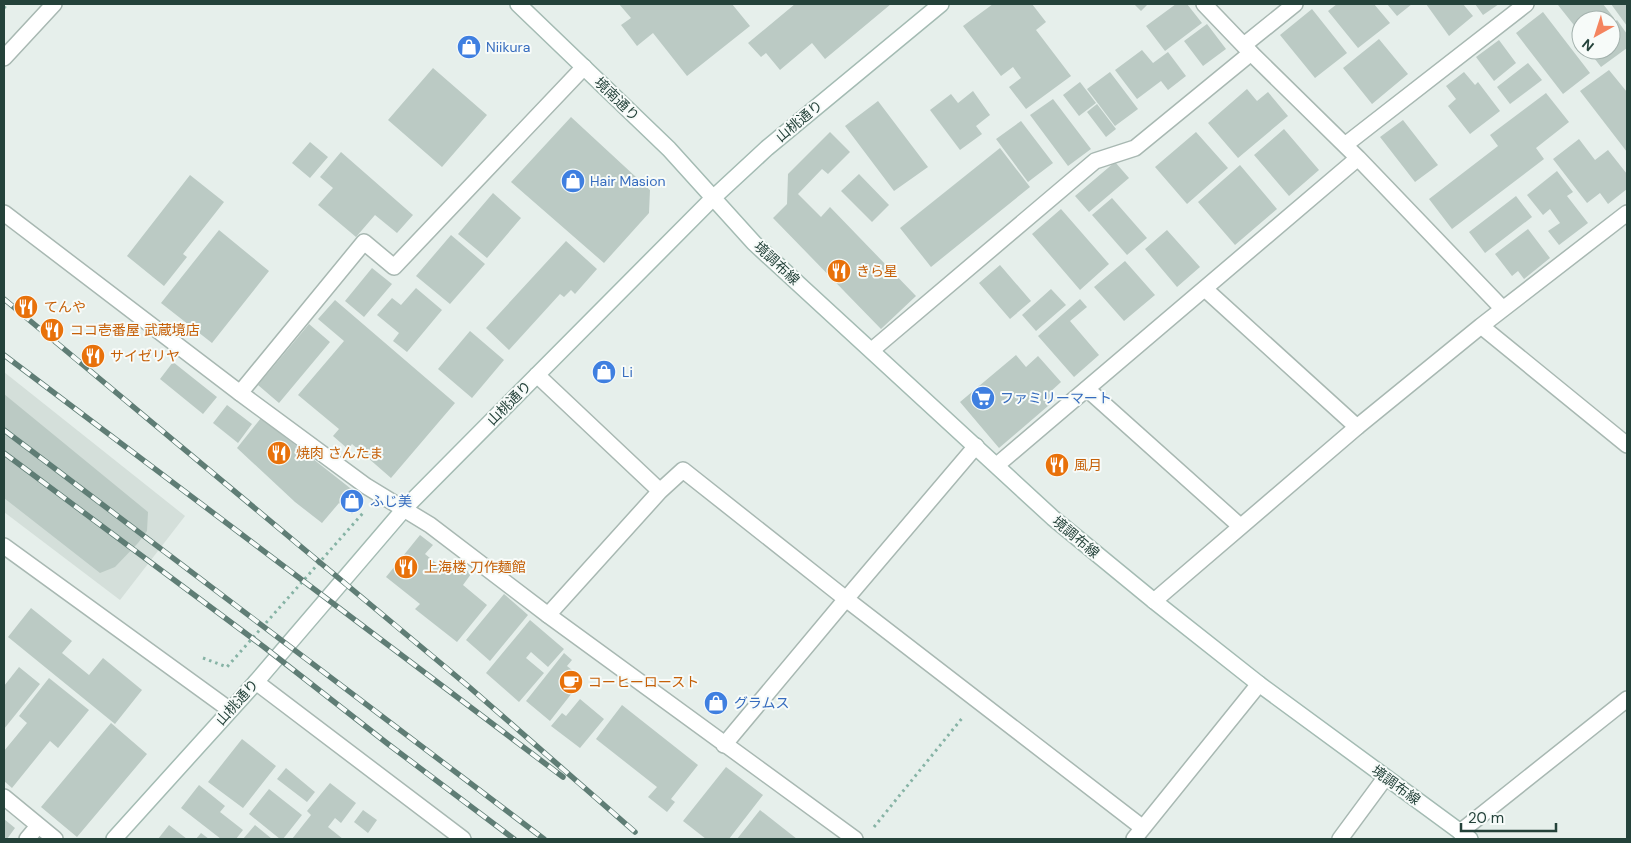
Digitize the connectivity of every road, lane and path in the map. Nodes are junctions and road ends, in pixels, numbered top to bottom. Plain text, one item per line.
1 (7, 4) edge
2 (54, 4) edge
3 (518, 4) edge
4 (941, 4) edge
5 (1204, 4) edge
6 (1295, 4) edge
7 (1526, 4) edge
8 (4, 8) edge
9 (1248, 49) junction
10 (4, 58) edge
11 (584, 67) junction
12 (1345, 145) junction
13 (1358, 158) junction
14 (713, 198) junction
15 (1627, 213) edge
16 (4, 214) edge
17 (1205, 289) junction
18 (1503, 309) junction
19 (1481, 326) junction
20 (872, 350) junction
21 (537, 375) junction
22 (1087, 389) junction
23 (240, 393) junction
24 (1358, 427) junction
25 (1627, 445) edge
26 (976, 446) junction
27 (997, 465) junction
28 (660, 491) junction
29 (405, 508) junction
30 (364, 512) dead end
31 (1240, 526) junction
32 (4, 546) edge
33 (846, 599) junction
34 (1154, 601) junction
35 (548, 615) junction
36 (201, 658) dead end
37 (256, 682) junction
38 (1259, 684) junction
39 (977, 699) junction
40 (1627, 699) edge
41 (230, 710) junction
42 (724, 745) junction
43 (1385, 778) junction
44 (4, 796) edge
45 (38, 826) junction
46 (870, 832) dead end
47 (1138, 833) edge
48 (1465, 836) edge
49 (27, 839) edge
50 (55, 839) edge
51 (114, 839) edge
52 (463, 839) edge
53 (855, 839) edge
54 (1340, 839) edge

1 - 8 path
2 - 10 street
3 - 11 street, 境南通り
4 - 14 street, 山桃通り
5 - 9 street
6 - 9 street
7 - 12 street
9 - 12 street
9 - 20 street
11 - 14 street, 境南通り
11 - 23 street
12 - 13 street
13 - 17 street
13 - 18 street
14 - 20 street, 境調布線
14 - 21 street, 山桃通り
15 - 18 street
16 - 23 street
17 - 22 street
17 - 24 street
18 - 19 street
19 - 24 street
19 - 25 street
20 - 26 street, 境調布線
21 - 28 street
21 - 29 street, 山桃通り
22 - 27 street
22 - 31 street
23 - 29 street
24 - 31 street
26 - 27 street, 境調布線
26 - 33 street
27 - 34 street, 境調布線
28 - 33 street
28 - 35 street
29 - 35 street
29 - 37 street, 山桃通り
30 - 36 path
31 - 34 street
32 - 41 street
33 - 39 street
33 - 42 street
34 - 38 street, 境調布線
35 - 42 street
37 - 41 street, 山桃通り
37 - 52 street
38 - 43 street, 境調布線
38 - 47 street
39 - 46 path
39 - 47 street
40 - 48 street
41 - 51 street, 山桃通り
42 - 53 street
43 - 48 street, 境調布線
43 - 54 street
44 - 45 street
45 - 49 street
45 - 50 street

